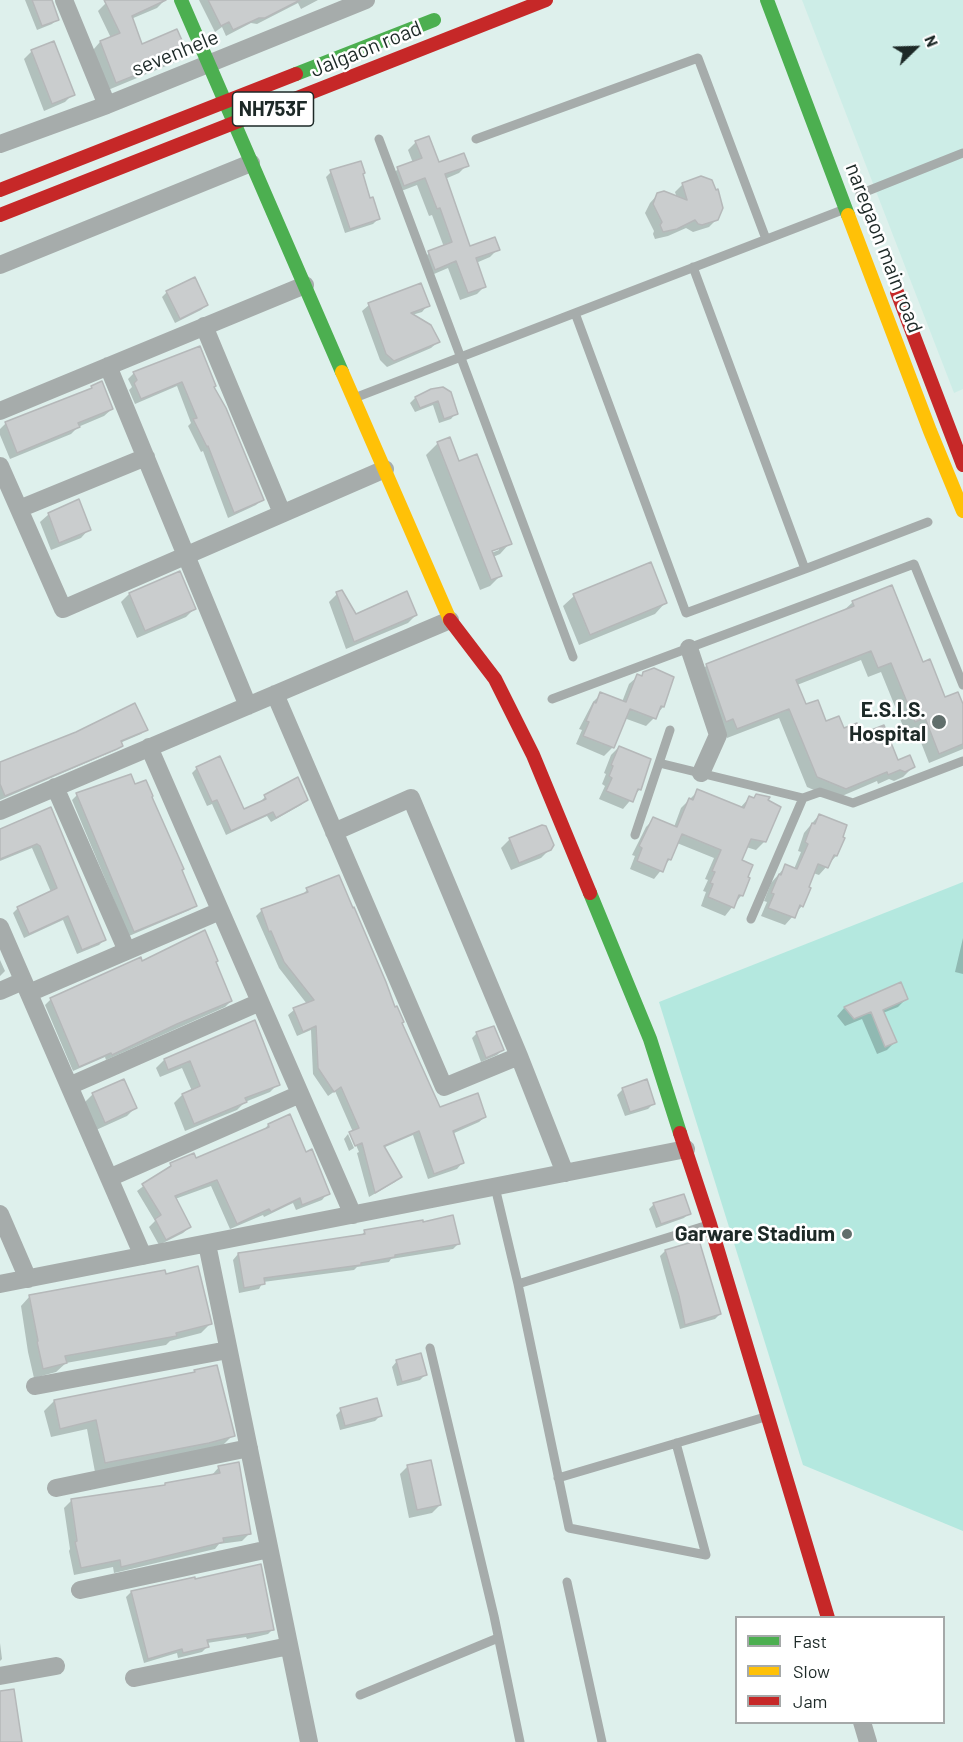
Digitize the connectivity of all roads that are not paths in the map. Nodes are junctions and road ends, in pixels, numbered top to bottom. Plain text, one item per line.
1 (64, 0) edge
2 (182, 0) edge
3 (366, 0) edge
4 (546, 0) edge
5 (766, 0) edge
6 (447, 15) dead end
7 (208, 63) junction
8 (225, 102) junction
9 (108, 105) junction
10 (235, 124) junction
11 (379, 139) dead end
12 (476, 139) dead end
13 (0, 144) edge
14 (963, 153) edge
15 (251, 163) junction
16 (0, 190) edge
17 (860, 194) dead end
18 (846, 208) junction
19 (0, 215) edge
20 (766, 239) junction
21 (0, 265) edge
22 (693, 267) junction
23 (893, 282) dead end
24 (305, 285) junction
25 (574, 313) junction
26 (204, 326) junction
27 (461, 357) junction
28 (108, 366) junction
29 (354, 398) junction
30 (0, 411) edge
31 (947, 425) edge
32 (146, 457) junction
33 (963, 465) edge
34 (0, 466) edge
35 (385, 469) junction
36 (19, 509) junction
37 (963, 511) edge
38 (282, 513) junction
39 (928, 522) dead end
40 (186, 555) junction
41 (805, 569) junction
42 (450, 620) junction
43 (689, 648) junction
44 (573, 657) dead end
45 (963, 686) edge
46 (275, 694) junction
47 (552, 699) dead end
48 (248, 706) junction
49 (670, 730) dead end
50 (149, 747) junction
51 (963, 761) edge
52 (659, 763) junction
53 (701, 773) junction
54 (55, 788) junction
55 (803, 798) junction
56 (0, 811) edge
57 (334, 832) junction
58 (635, 835) dead end
59 (220, 910) junction
60 (751, 919) dead end
61 (0, 927) edge
62 (127, 951) junction
63 (26, 987) junction
64 (0, 991) edge
65 (260, 1002) junction
66 (519, 1056) junction
67 (69, 1086) junction
68 (300, 1094) junction
69 (686, 1149) junction
70 (565, 1173) junction
71 (109, 1178) junction
72 (495, 1187) junction
73 (0, 1214) edge
74 (353, 1215) junction
75 (710, 1224) junction
76 (207, 1244) junction
77 (143, 1256) junction
78 (28, 1279) junction
79 (0, 1284) edge
80 (518, 1284) junction
81 (430, 1348) dead end
82 (228, 1350) junction
83 (35, 1386) dead end
84 (767, 1416) junction
85 (676, 1443) junction
86 (249, 1449) junction
87 (558, 1478) junction
88 (56, 1488) dead end
89 (269, 1549) junction
90 (567, 1582) dead end
91 (80, 1590) dead end
92 (828, 1616) edge
93 (498, 1638) junction
94 (289, 1646) junction
95 (56, 1666) dead end
96 (0, 1676) edge
97 (134, 1678) dead end
98 (360, 1695) dead end
99 (863, 1724) edge
100 (309, 1742) edge
101 (520, 1742) edge
102 (602, 1742) edge
103 (868, 1742) edge

1 - 9 street
2 - 7 main road
3 - 7 street, sevenhele
4 - 10 main road, Jalgaon road / NH753F
5 - 18 main road, naregaon main road
6 - 8 main road, Jalgaon road / NH753F
7 - 8 main road
7 - 9 street, sevenhele
8 - 10 main road
8 - 16 main road, Jalgaon road / NH753F
9 - 13 street, sevenhele
10 - 15 main road
10 - 19 main road, Jalgaon road / NH753F
11 - 27 lane
12 - 20 lane
14 - 17 lane
15 - 21 street
15 - 24 main road
18 - 20 lane
18 - 31 main road, naregaon main road
20 - 22 lane
22 - 25 lane
22 - 41 lane
23 - 31 main road, naregaon main road
24 - 26 street
24 - 29 main road
25 - 27 lane
25 - 41 lane
26 - 28 street
26 - 38 street
27 - 29 lane
27 - 44 lane
28 - 30 street
28 - 32 street
29 - 35 main road
31 - 33 main road, naregaon main road
31 - 37 main road, naregaon main road
32 - 36 street
32 - 40 street
34 - 36 street
35 - 38 street
35 - 42 main road
36 - 40 street
38 - 40 street
39 - 41 lane
40 - 48 street
42 - 46 street
42 - 69 main road
43 - 45 lane
43 - 47 lane
43 - 53 street
46 - 48 street
46 - 57 street
48 - 50 street
49 - 52 lane
50 - 54 street
50 - 59 street
51 - 55 lane
52 - 53 lane
52 - 58 lane
53 - 55 lane
54 - 56 street
54 - 62 street
55 - 60 lane
57 - 66 street
57 - 66 street
59 - 62 street
59 - 65 street
61 - 63 street
62 - 63 street
63 - 64 street
63 - 67 street
65 - 67 street
65 - 68 street
66 - 70 street
67 - 71 street
68 - 71 street
68 - 74 street
69 - 70 street
69 - 75 main road
70 - 72 street
71 - 77 street
72 - 74 street
72 - 80 lane
73 - 78 street
74 - 76 street
75 - 80 lane
75 - 84 main road
76 - 77 street
76 - 82 street
77 - 78 street
78 - 79 street
80 - 87 lane
81 - 93 lane
82 - 83 street
82 - 86 street
84 - 85 lane
84 - 92 main road
85 - 87 lane
85 - 87 lane
86 - 88 street
86 - 89 street
89 - 91 street
89 - 94 street
90 - 102 lane
93 - 98 lane
93 - 101 lane
94 - 97 street
94 - 100 street
95 - 96 street
99 - 103 street

